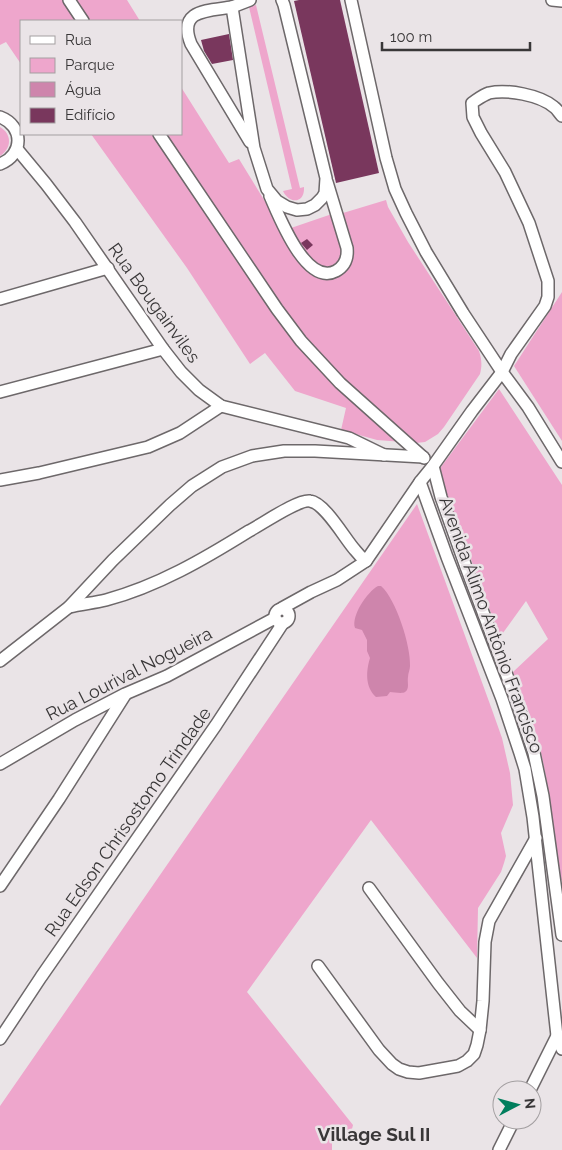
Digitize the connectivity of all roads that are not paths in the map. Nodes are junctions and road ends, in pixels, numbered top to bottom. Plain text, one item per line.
1 (69, 0) edge
2 (250, 0) edge
3 (282, 0) edge
4 (351, 0) edge
5 (552, 0) edge
6 (562, 1) edge
7 (232, 7) junction
8 (82, 20) edge
9 (562, 116) edge
10 (0, 117) edge
11 (160, 135) edge
12 (254, 148) junction
13 (17, 149) junction
14 (0, 164) edge
15 (326, 178) junction
16 (267, 189) junction
17 (108, 268) junction
18 (0, 299) edge
19 (163, 349) junction
20 (502, 372) junction
21 (0, 392) edge
22 (221, 406) junction
23 (384, 454) junction
24 (423, 457) junction
25 (562, 462) edge
26 (433, 466) junction
27 (0, 480) edge
28 (420, 482) junction
29 (366, 561) junction
30 (69, 607) junction
31 (282, 617) junction
32 (0, 661) edge
33 (125, 694) junction
34 (0, 764) edge
35 (536, 838) junction
36 (0, 886) edge
37 (369, 888) dead end
38 (562, 935) edge
39 (318, 966) dead end
40 (480, 1030) junction
41 (560, 1036) edge
42 (0, 1039) edge
43 (536, 1080) edge
44 (509, 1130) edge
45 (499, 1150) edge

1 - 8 street
2 - 7 street
3 - 15 street
4 - 20 street
5 - 6 street
7 - 12 street
7 - 12 street
9 - 20 street
10 - 13 street
11 - 24 street
12 - 16 street
13 - 14 street
13 - 17 street, Rua Bougainviles
15 - 16 street
15 - 16 street
17 - 18 street
17 - 19 street, Rua Bougainviles
19 - 21 street
19 - 22 street, Rua Bougainviles
20 - 25 street
20 - 26 street
22 - 23 street, Rua Bougainviles
22 - 27 street
23 - 24 street
23 - 30 street
24 - 26 street
26 - 28 street
26 - 38 street, Avenida Álimo Antônio Francisco
28 - 29 street
28 - 35 street, Avenida Álimo Antônio Francisco
29 - 30 street
29 - 31 street, Rua Edson Chrisostomo Trindade
30 - 32 street
31 - 33 street, Rua Lourival Nogueira
31 - 42 street, Rua Edson Chrisostomo Trindade
33 - 34 street, Rua Lourival Nogueira
33 - 36 street
35 - 40 street
35 - 41 street, Avenida Álimo Antônio Francisco
37 - 40 street
39 - 40 street
41 - 43 street
44 - 45 street

